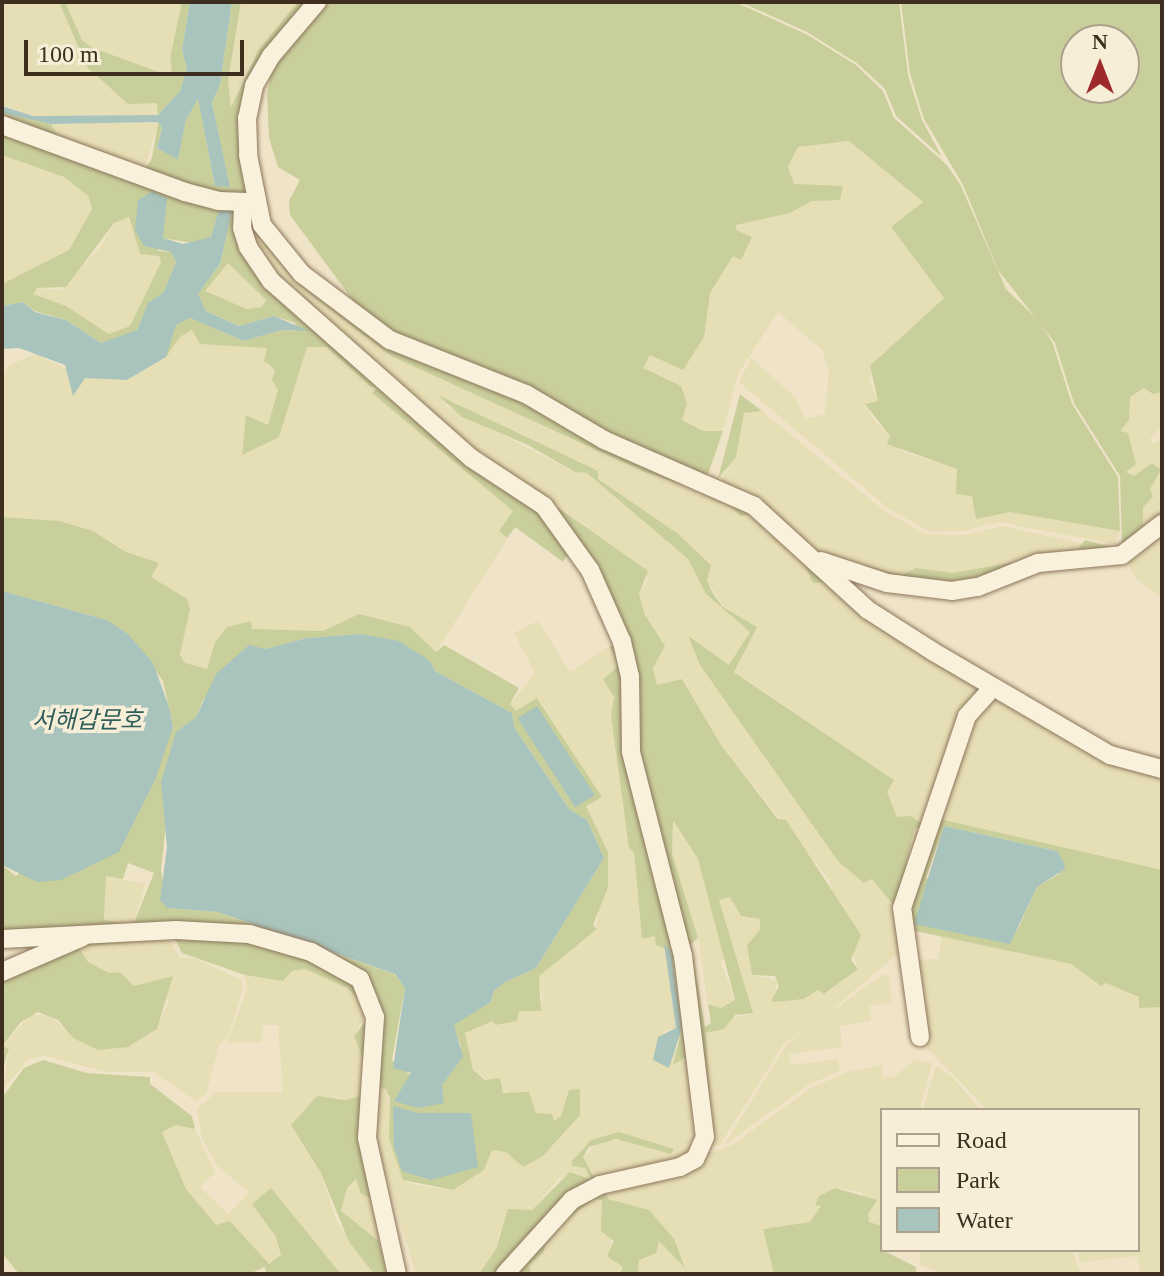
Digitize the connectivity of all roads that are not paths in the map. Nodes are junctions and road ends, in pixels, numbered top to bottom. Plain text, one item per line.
1 (317, 2) edge
2 (2, 125) edge
3 (249, 203) junction
4 (1162, 524) edge
5 (815, 557) junction
6 (991, 689) junction
7 (1162, 769) edge
8 (84, 936) junction
9 (2, 939) edge
10 (2, 972) edge
11 (920, 1037) dead end
12 (397, 1274) edge
13 (505, 1274) edge

1 - 3 street
2 - 3 street
3 - 5 street
3 - 13 street
4 - 5 street
5 - 6 street
6 - 7 street
6 - 11 street
8 - 9 street
8 - 10 street
8 - 12 street

